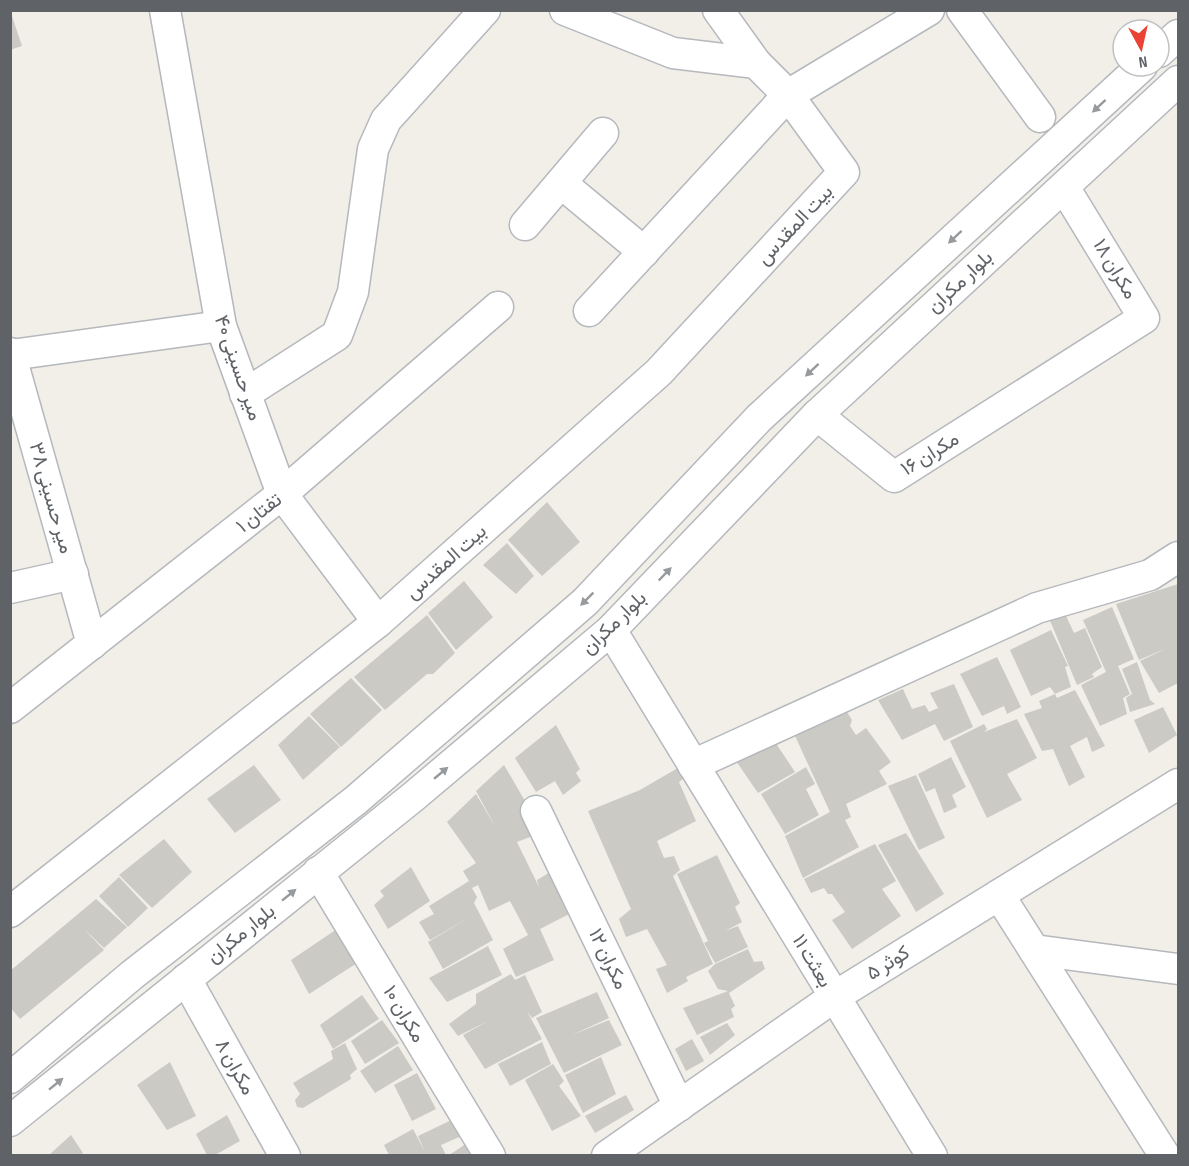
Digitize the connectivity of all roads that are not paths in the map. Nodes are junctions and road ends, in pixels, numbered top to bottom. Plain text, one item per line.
1 (165, 10) edge
2 (485, 10) edge
3 (565, 10) edge
4 (718, 10) edge
5 (928, 10) edge
6 (962, 10) edge
7 (756, 63) junction
8 (1129, 78) edge
9 (1179, 81) edge
10 (788, 95) junction
11 (1040, 117) dead end
12 (603, 133) dead end
13 (561, 183) junction
14 (1064, 187) junction
15 (525, 225) dead end
16 (644, 252) junction
17 (498, 307) dead end
18 (589, 311) dead end
19 (220, 327) junction
20 (11, 354) edge
21 (245, 394) junction
22 (1019, 398) joint
23 (817, 416) junction
24 (20, 430) edge
25 (282, 494) junction
26 (1179, 557) edge
27 (73, 574) junction
28 (10, 588) edge
29 (378, 622) junction
30 (610, 630) junction
31 (92, 644) junction
32 (10, 708) edge
33 (693, 765) junction
34 (1179, 784) edge
35 (536, 811) dead end
36 (318, 872) junction
37 (999, 895) junction
38 (10, 912) edge
39 (204, 919) junction
40 (225, 947) junction
41 (1034, 950) junction
42 (1179, 969) edge
43 (186, 979) junction
44 (834, 997) junction
45 (10, 1078) edge
46 (680, 1106) junction
47 (10, 1121) edge
48 (285, 1155) edge
49 (490, 1155) edge
50 (607, 1155) edge
51 (932, 1155) edge
52 (1165, 1155) edge

1 - 19 street, میر حسینی ۴۰
2 - 21 street
3 - 7 street
4 - 7 street
5 - 10 street
6 - 11 street
7 - 10 street
8 -> 39 street, بلوار مکران
9 - 14 street, بلوار مکران
10 - 16 street
10 - 29 street, بیت المقدس
12 - 13 street
13 - 15 street
13 - 16 street
14 - 22 street, مکران ۱۸
14 - 23 street, بلوار مکران
16 - 18 street
17 - 25 street, تفتان ۱
19 - 20 street
19 - 21 street, میر حسینی ۴۰
20 - 24 street, میر حسینی ۳۸
21 - 25 street, میر حسینی ۴۰
22 - 23 street, مکران ۱۶
30 -> 23 street, بلوار مکران
24 - 27 street, میر حسینی ۳۸
25 - 29 street, میر حسینی ۴۰
25 - 31 street, تفتان ۱
26 - 33 street
27 - 28 street
27 - 31 street, میر حسینی ۳۸
29 - 38 street, بیت المقدس
30 - 33 street, بعثت ۱۱
36 -> 30 street, بلوار مکران
31 - 32 street, تفتان ۱
33 - 44 street, بعثت ۱۱
34 - 37 street, کوثر ۵
35 - 46 street, مکران ۱۲
40 -> 36 street, بلوار مکران
36 - 49 street, مکران ۱۰
37 - 41 street
37 - 44 street, کوثر ۵
39 - 40 street
39 - 45 street, بلوار مکران
40 - 43 street, بلوار مکران
41 - 42 street
41 - 52 street
47 -> 43 street, بلوار مکران
43 - 48 street, مکران ۸
44 - 46 street, کوثر ۵
44 - 51 street, بعثت ۱۱
46 - 50 street, کوثر ۵

